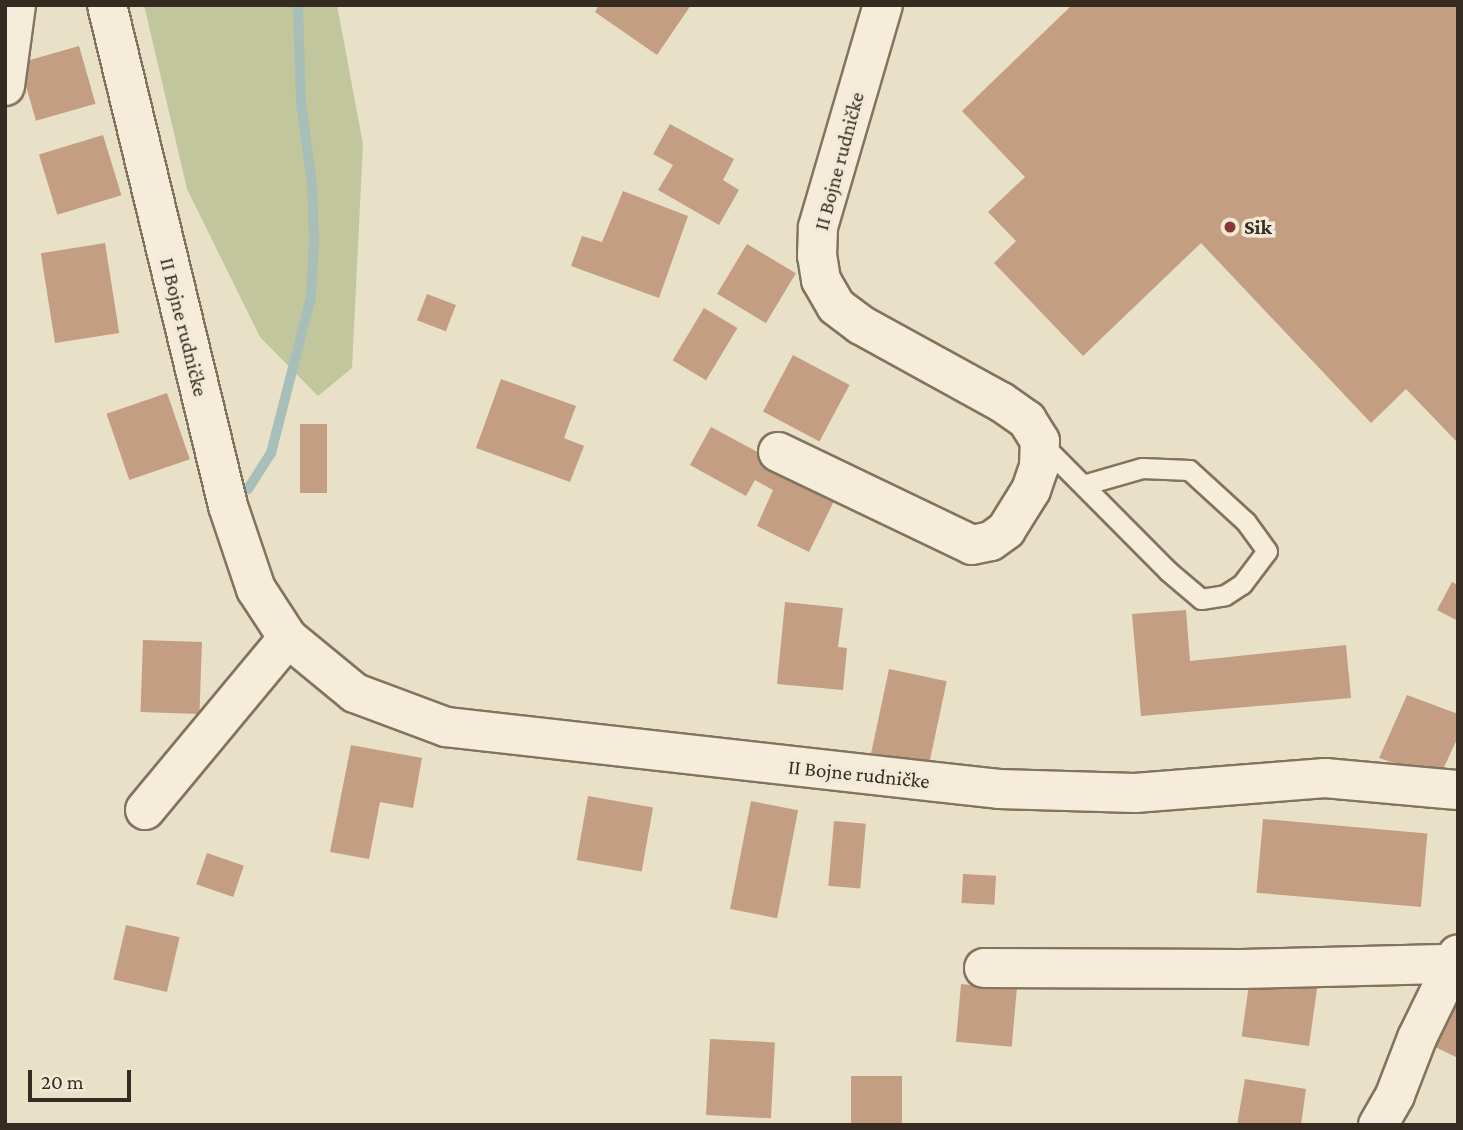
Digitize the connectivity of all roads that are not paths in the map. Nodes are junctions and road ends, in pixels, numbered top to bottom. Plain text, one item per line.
1 (16, 5) edge
2 (107, 5) edge
3 (883, 5) edge
4 (5, 86) edge
5 (1040, 441) junction
6 (778, 452) dead end
7 (1083, 485) junction
8 (288, 638) junction
9 (1458, 790) edge
10 (145, 810) dead end
11 (1455, 959) edge
12 (984, 968) dead end
13 (1378, 1125) edge

1 - 4 street
2 - 8 street, II Bojne rudničke
3 - 5 street, II Bojne rudničke
5 - 6 street
5 - 7 lane
7 - 7 lane
8 - 9 street, II Bojne rudničke
8 - 10 street
11 - 12 street
11 - 13 street

